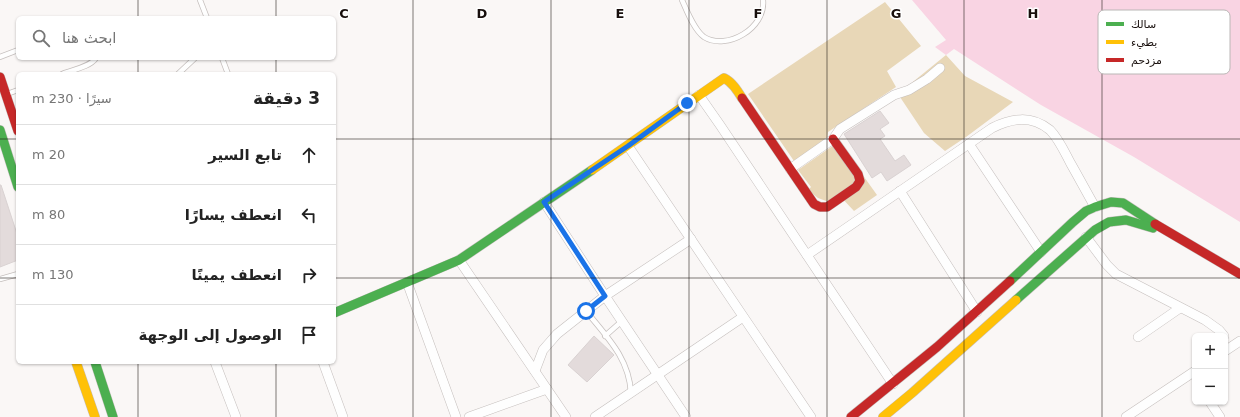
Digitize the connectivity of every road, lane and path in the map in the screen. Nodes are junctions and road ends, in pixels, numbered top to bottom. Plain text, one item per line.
1 (200, 0) edge
2 (682, 0) edge
3 (763, 0) edge
4 (206, 16) edge
5 (16, 51) edge
6 (0, 57) edge
7 (96, 60) edge
8 (193, 60) edge
9 (223, 60) edge
10 (940, 68) dead end
11 (68, 72) edge
12 (180, 72) edge
13 (227, 72) edge
14 (0, 77) edge
15 (16, 91) edge
16 (6, 95) junction
17 (699, 96) junction
18 (16, 125) edge
19 (0, 130) edge
20 (833, 139) junction
21 (969, 144) junction
22 (628, 146) junction
23 (790, 169) junction
24 (16, 182) edge
25 (900, 191) junction
26 (544, 202) junction
27 (1095, 207) junction
28 (1165, 231) junction
29 (1086, 237) junction
30 (690, 239) junction
31 (1041, 252) junction
32 (807, 254) junction
33 (459, 260) junction
34 (1036, 270) junction
35 (1240, 274) edge
36 (16, 275) edge
37 (0, 279) edge
38 (407, 282) junction
39 (605, 296) junction
40 (1180, 308) junction
41 (586, 311) junction
42 (336, 312) edge
43 (977, 312) junction
44 (744, 317) junction
45 (622, 321) junction
46 (1221, 333) edge
47 (605, 336) junction
48 (1138, 337) dead end
49 (1240, 340) edge
50 (1228, 348) edge
51 (77, 364) edge
52 (97, 364) edge
53 (216, 364) edge
54 (324, 364) edge
55 (535, 371) junction
56 (658, 375) junction
57 (1192, 376) edge
58 (893, 384) junction
59 (547, 389) junction
60 (631, 393) junction
61 (1212, 405) edge
62 (95, 417) edge
63 (113, 417) edge
64 (236, 417) edge
65 (343, 417) edge
66 (456, 417) edge
67 (469, 417) edge
68 (566, 417) edge
69 (595, 417) edge
70 (686, 417) edge
71 (811, 417) edge
72 (850, 417) edge
73 (883, 417) edge
74 (1126, 417) edge
75 (1220, 417) edge

1 - 4 lane
2 - 3 lane
5 - 6 lane
7 - 11 lane
8 - 12 lane
9 - 13 lane
10 - 20 street
14 - 16 street
15 - 16 lane
16 - 18 street
17 - 22 street
17 - 23 street
17 - 32 street
19 - 24 street
20 - 23 street
20 - 23 street
21 - 25 street
21 - 27 street
21 - 31 street
22 - 26 street
22 - 30 street
25 - 32 street
25 - 43 street
26 - 33 street
26 - 39 street
27 - 28 street
27 - 31 street
28 - 29 street
28 - 35 street
29 - 34 street
29 - 40 street
30 - 39 street
30 - 44 street
31 - 34 street
32 - 58 street
33 - 38 street
33 - 55 street
34 - 43 street
34 - 73 street
36 - 37 lane
38 - 42 street
38 - 66 street
39 - 41 street
39 - 45 street
40 - 46 street
40 - 48 street
41 - 47 lane
41 - 55 street
43 - 58 street
44 - 56 street
44 - 71 street
45 - 47 lane
45 - 56 street
47 - 60 lane
49 - 50 street
51 - 62 street
52 - 63 street
53 - 64 street
54 - 65 street
55 - 59 street
56 - 60 street
56 - 70 street
57 - 74 street
58 - 72 street
59 - 67 street
59 - 68 street
60 - 69 street
61 - 75 street

